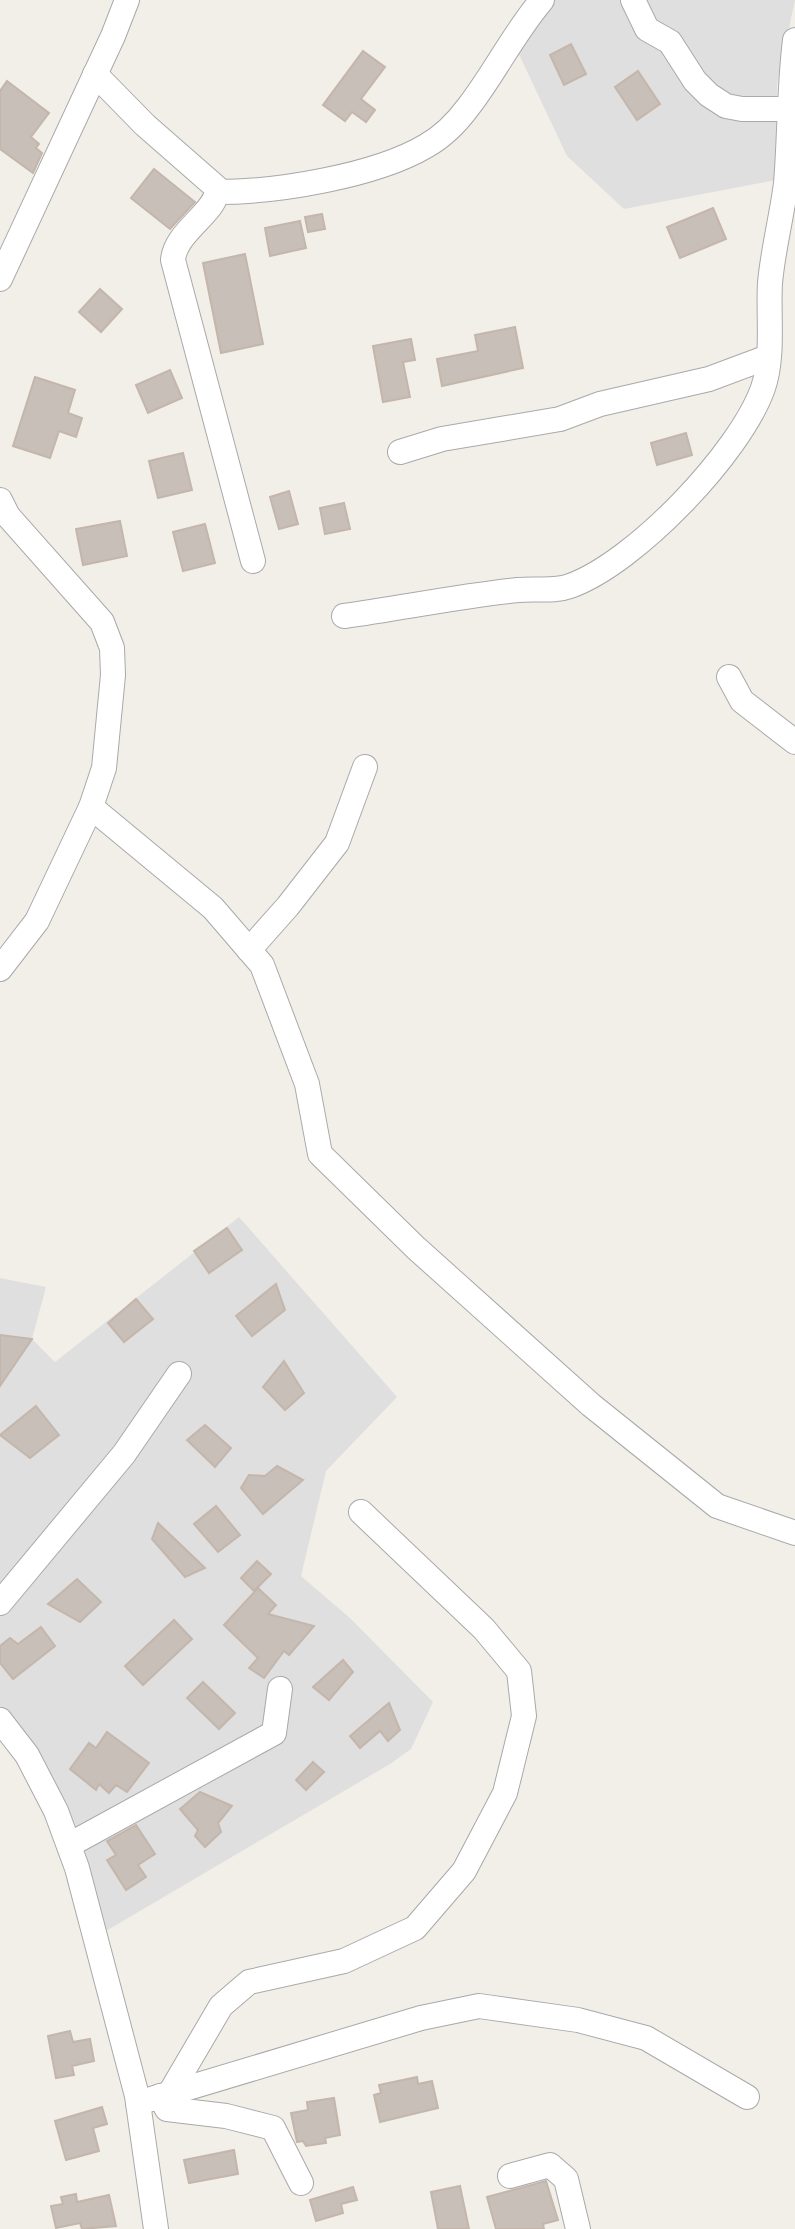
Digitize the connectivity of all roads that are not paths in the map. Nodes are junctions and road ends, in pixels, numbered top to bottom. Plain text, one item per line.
1 (127, 0) edge
2 (542, 0) edge
3 (633, 0) edge
4 (795, 40) edge
5 (95, 74) junction
6 (789, 109) junction
7 (218, 192) junction
8 (1, 275) edge
9 (768, 358) junction
10 (400, 452) dead end
11 (0, 500) edge
12 (253, 561) dead end
13 (344, 616) dead end
14 (729, 677) dead end
15 (795, 742) edge
16 (365, 767) dead end
17 (91, 807) junction
18 (249, 950) junction
19 (0, 969) edge
20 (179, 1374) dead end
21 (361, 1512) dead end
22 (795, 1533) edge
23 (0, 1603) edge
24 (281, 1689) dead end
25 (0, 1720) edge
26 (69, 1845) junction
27 (156, 2097) junction
28 (747, 2097) dead end
29 (510, 2176) dead end
30 (300, 2183) dead end
31 (156, 2229) edge
32 (578, 2229) edge

1 - 5 street
2 - 7 street
3 - 6 street
4 - 6 street
5 - 7 street
5 - 8 street
6 - 9 street
7 - 12 street
9 - 10 street
9 - 13 street
11 - 17 street
14 - 15 street
16 - 18 street
17 - 18 street
17 - 19 street
18 - 22 street
20 - 23 street
21 - 27 street
24 - 26 street
25 - 26 street
26 - 27 street
27 - 28 street
27 - 30 street
27 - 31 street
29 - 32 street

